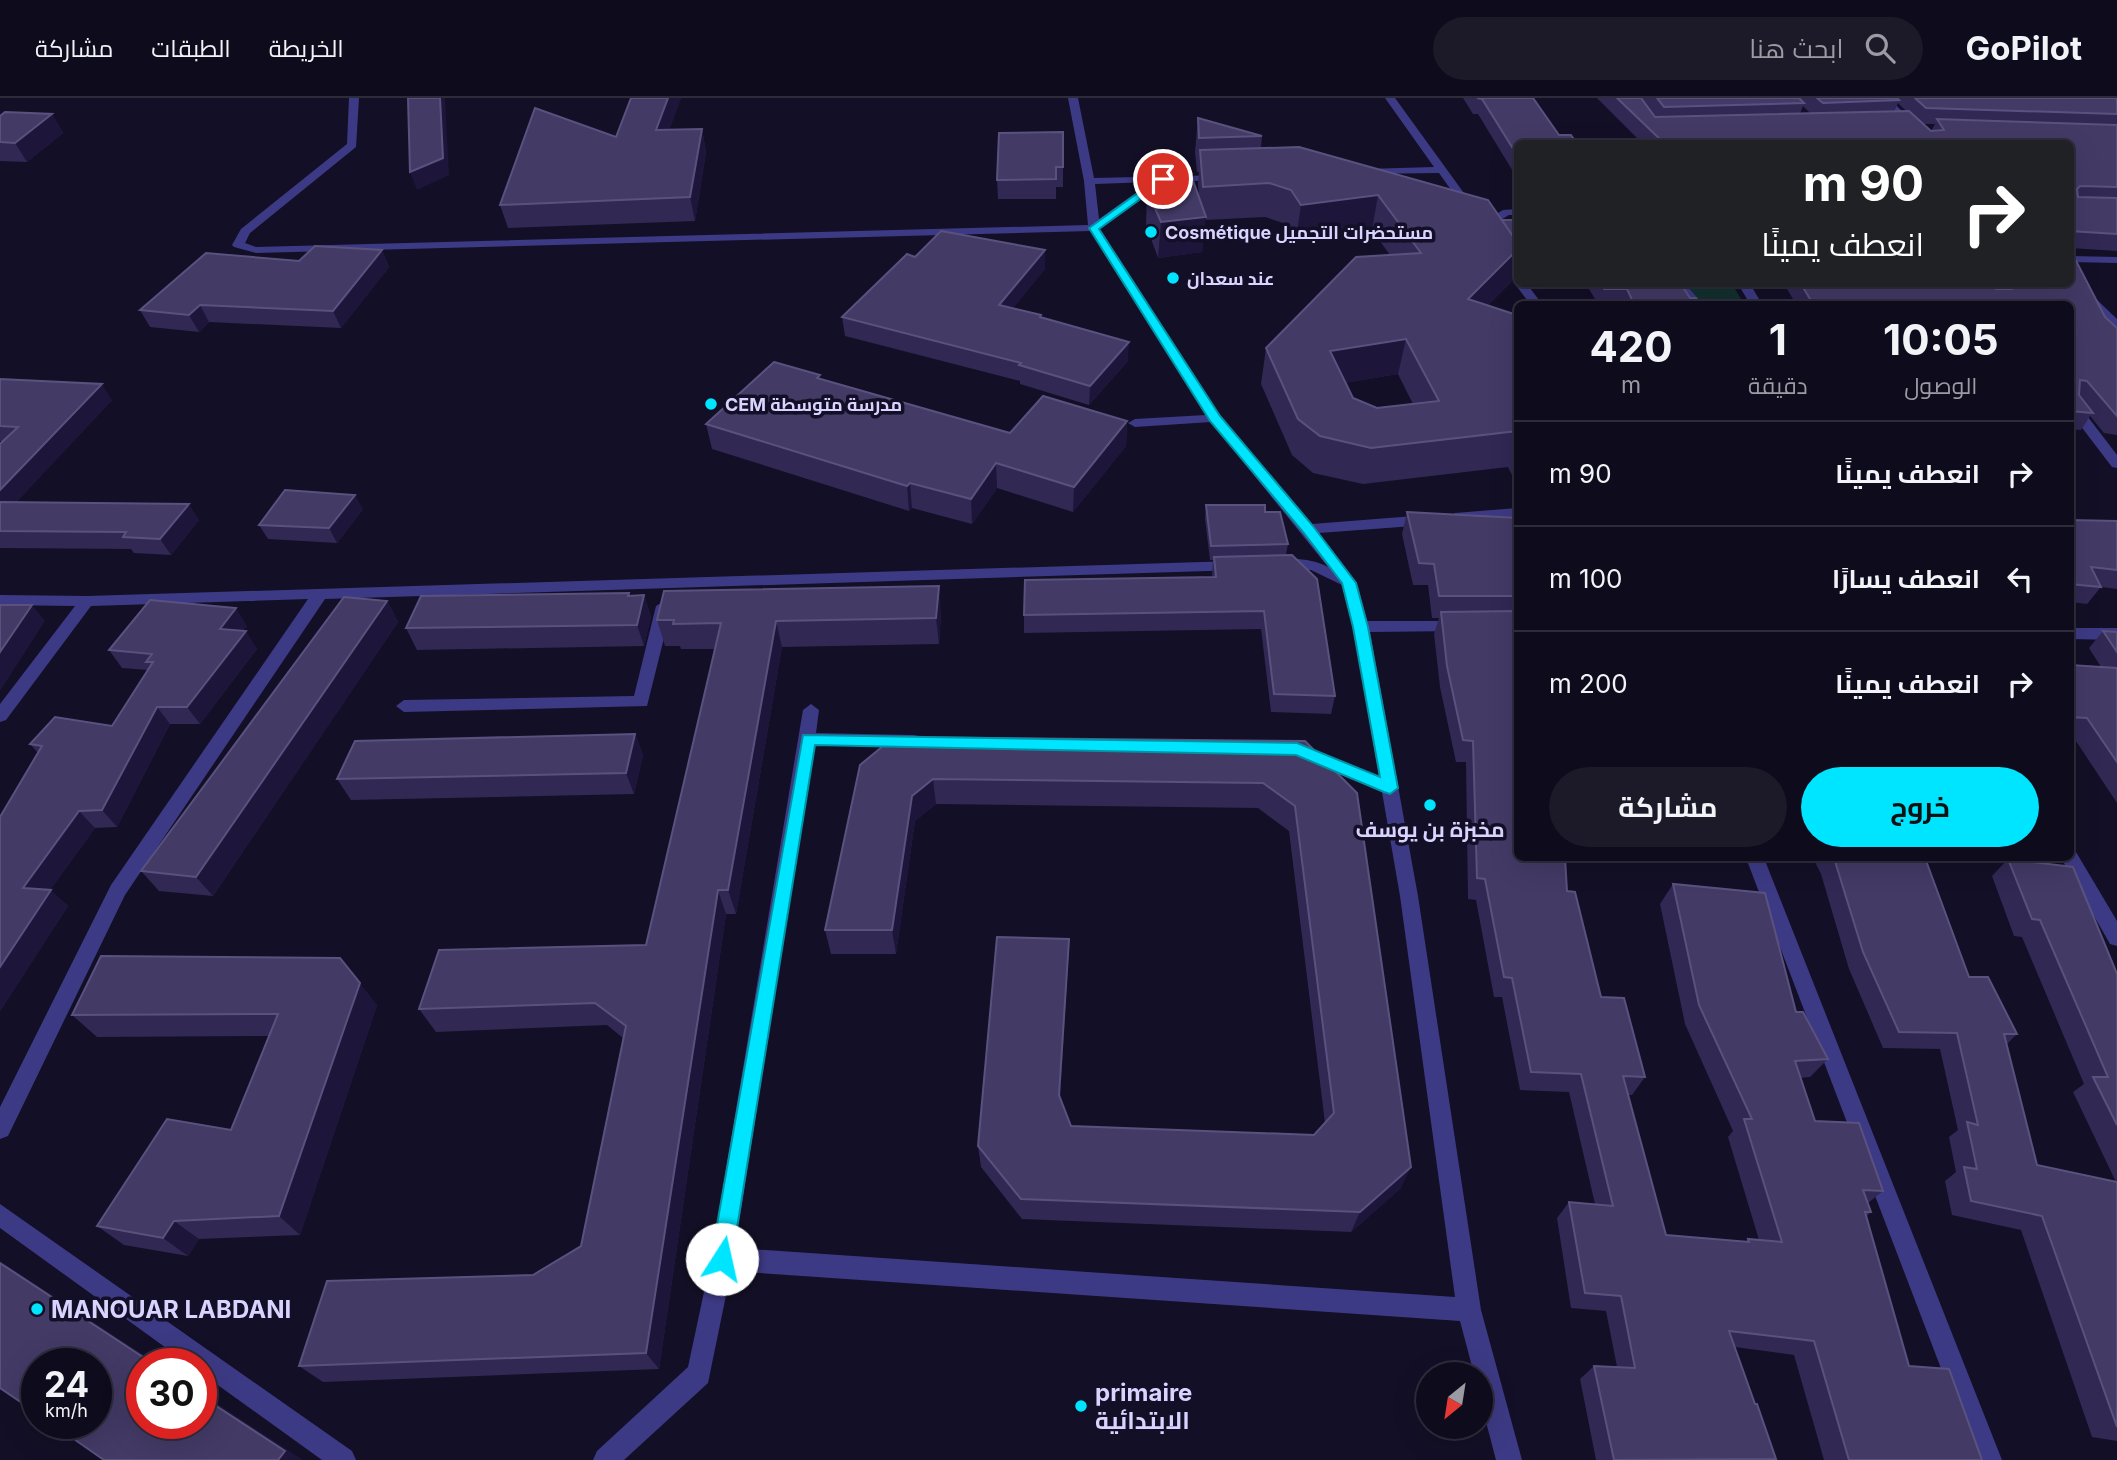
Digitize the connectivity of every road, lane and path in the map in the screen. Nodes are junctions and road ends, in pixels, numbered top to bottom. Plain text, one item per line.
1 (354, 98) edge
2 (1073, 98) edge
3 (1390, 98) edge
4 (1883, 98) edge
5 (1893, 121) edge
6 (1910, 125) junction
7 (1927, 130) edge
8 (1925, 140) edge
9 (1440, 170) junction
10 (1357, 173) edge
11 (1233, 177) edge
12 (1163, 179) junction
13 (1089, 181) junction
14 (1514, 212) edge
15 (1470, 222) edge
16 (1094, 228) junction
17 (1486, 231) junction
18 (2074, 259) edge
19 (2117, 260) edge
20 (2074, 281) edge
21 (1682, 287) edge
22 (1694, 301) edge
23 (2115, 322) edge
24 (2074, 409) edge
25 (1215, 418) junction
26 (1135, 423) dead end
27 (2117, 464) edge
28 (1514, 513) edge
29 (1308, 529) junction
30 (670, 582) junction
31 (1349, 583) junction
32 (320, 594) junction
33 (0, 600) edge
34 (87, 601) junction
35 (1478, 625) edge
36 (1361, 627) junction
37 (2074, 633) edge
38 (2117, 634) edge
39 (404, 706) dead end
40 (811, 710) dead end
41 (0, 716) edge
42 (808, 739) junction
43 (934, 742) edge
44 (1283, 749) edge
45 (1390, 788) junction
46 (1756, 861) edge
47 (2072, 861) edge
48 (2117, 938) edge
49 (0, 1129) edge
50 (0, 1215) edge
51 (722, 1259) junction
52 (1469, 1310) junction
53 (343, 1460) edge
54 (606, 1460) edge
55 (1509, 1460) edge
56 (1989, 1460) edge

1 - 16 street
2 - 13 street
3 - 9 street
4 - 6 street
5 - 6 street
6 - 7 street
6 - 8 street
9 - 10 street
9 - 17 street
11 - 12 street
12 - 13 street
12 - 16 street
13 - 16 street
14 - 17 street
15 - 17 street
16 - 25 street
18 - 19 street
20 - 23 street
21 - 22 street
24 - 27 street
25 - 26 street
25 - 29 street
28 - 29 street
29 - 31 street
30 - 31 street
30 - 32 street
30 - 39 street
31 - 36 street
32 - 34 street
32 - 49 street
33 - 34 street
34 - 41 street
35 - 36 street
36 - 45 street
37 - 38 street
40 - 42 street
42 - 43 street
42 - 51 street
44 - 45 street
45 - 52 street
46 - 56 street
47 - 48 street
50 - 53 street
51 - 52 street
51 - 54 street
52 - 55 street

